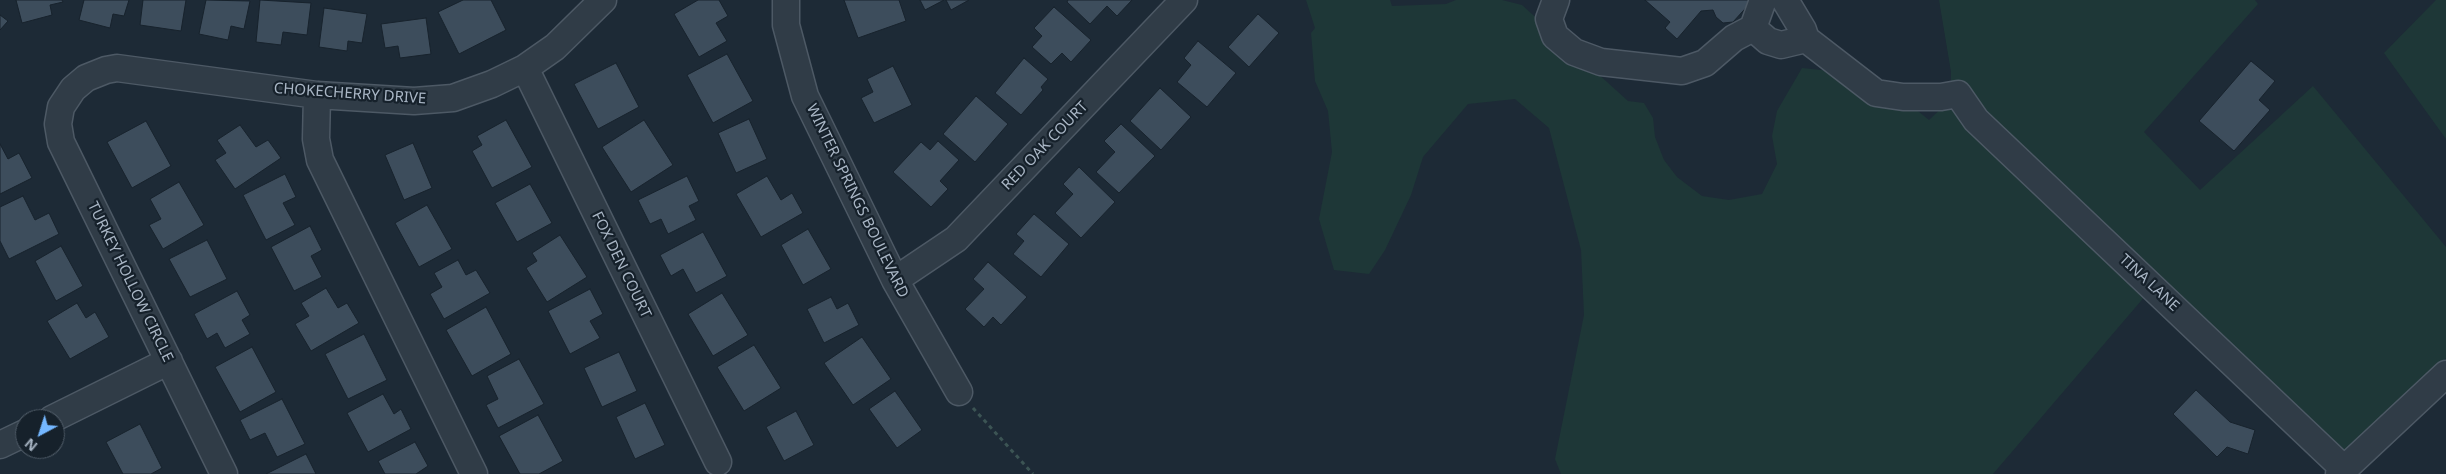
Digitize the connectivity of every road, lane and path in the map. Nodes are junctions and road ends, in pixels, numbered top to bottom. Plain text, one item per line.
1 (603, 0) edge
2 (786, 0) edge
3 (1184, 0) edge
4 (1556, 0) edge
5 (1763, 0) edge
6 (1785, 0) edge
7 (1754, 28) junction
8 (1806, 39) junction
9 (525, 68) junction
10 (73, 89) joint
11 (317, 95) junction
12 (894, 280) junction
13 (169, 361) junction
14 (2446, 374) edge
15 (959, 392) joint
16 (65, 413) edge
17 (15, 437) edge
18 (0, 445) edge
19 (718, 462) dead end
20 (2341, 471) edge
21 (224, 474) edge
22 (474, 474) edge
23 (1033, 474) edge

1 - 9 street, CHOKECHERRY DRIVE
2 - 12 street, WINTER SPRINGS BOULEVARD
3 - 12 street, RED OAK COURT
4 - 7 street
5 - 7 street
6 - 8 street
7 - 8 street
8 - 20 street, TINA LANE
9 - 11 street, CHOKECHERRY DRIVE
9 - 19 street, FOX DEN COURT
10 - 11 street, CHOKECHERRY DRIVE
10 - 13 street, TURKEY HOLLOW CIRCLE
11 - 22 street
12 - 15 street, WINTER SPRINGS BOULEVARD
13 - 16 street
13 - 21 street, TURKEY HOLLOW CIRCLE
14 - 20 street
15 - 23 path
17 - 18 street

